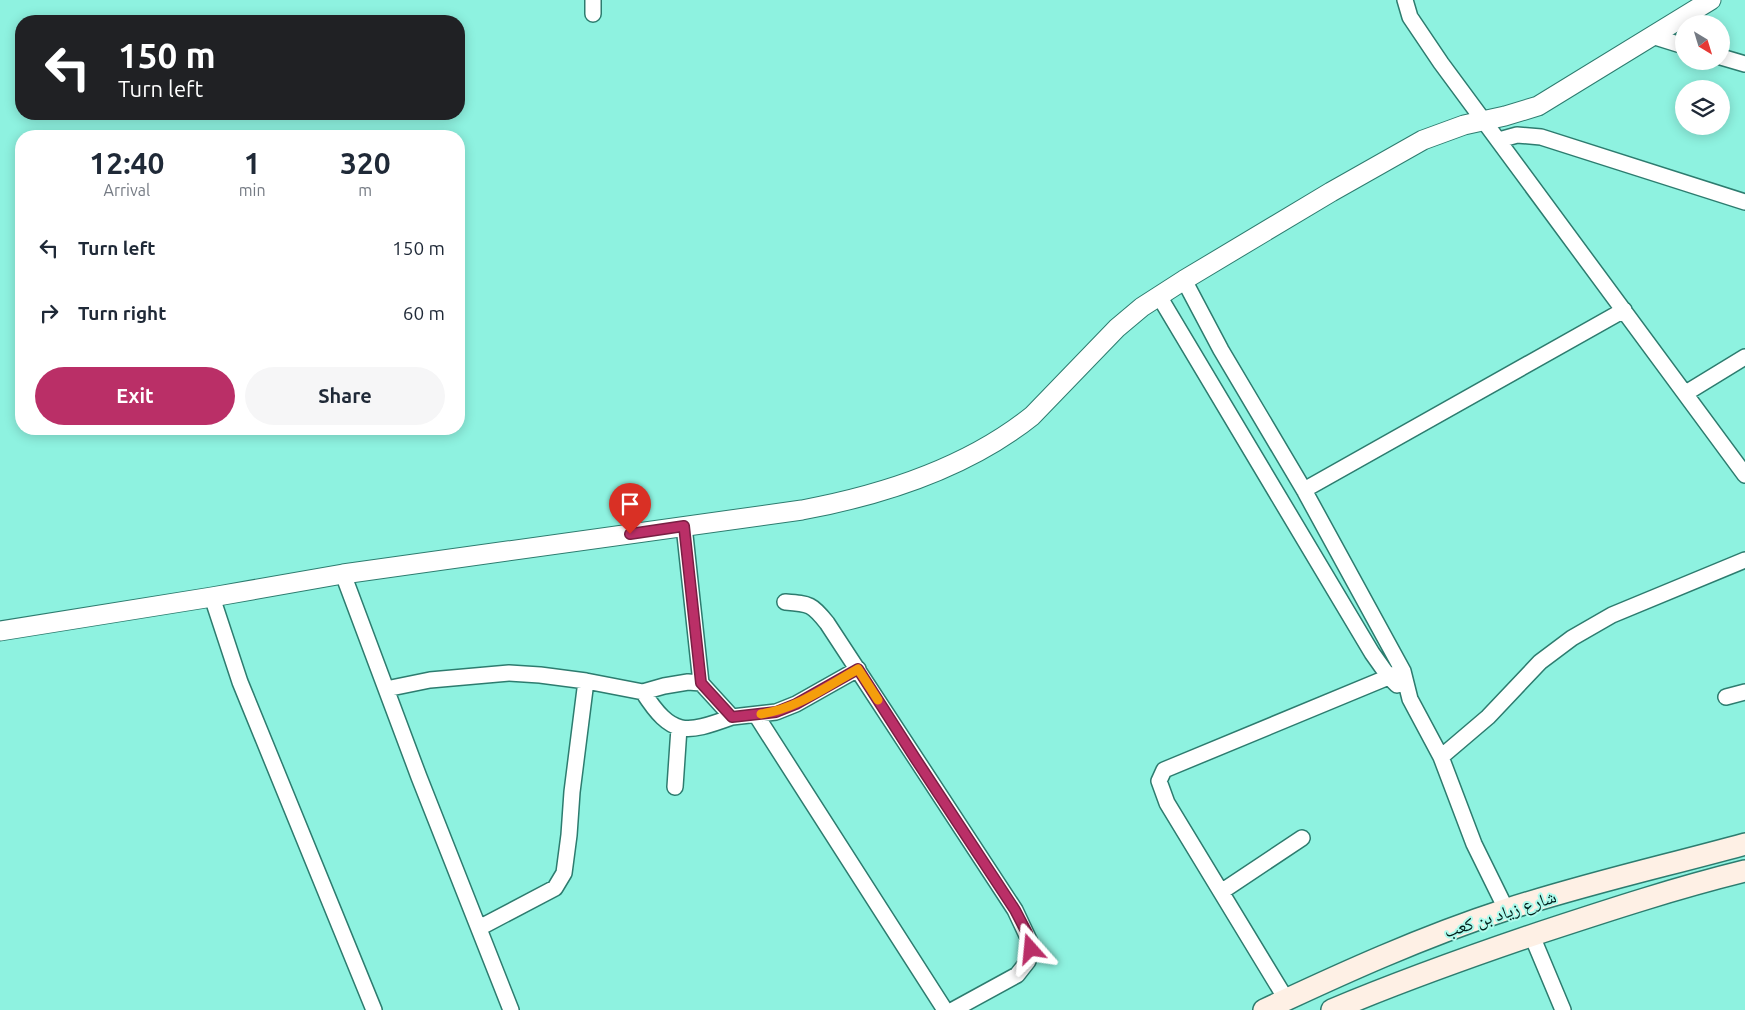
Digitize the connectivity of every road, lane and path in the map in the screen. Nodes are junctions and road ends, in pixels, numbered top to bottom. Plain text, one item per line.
1 (1405, 0) edge
2 (1711, 0) edge
3 (1652, 36) junction
4 (1675, 43) edge
5 (1730, 60) edge
6 (1745, 64) edge
7 (1484, 120) junction
8 (1499, 140) junction
9 (1745, 202) edge
10 (1184, 280) junction
11 (1159, 296) junction
12 (1624, 310) junction
13 (1745, 357) edge
14 (1686, 393) junction
15 (1745, 475) edge
16 (1304, 490) junction
17 (684, 526) junction
18 (1745, 560) edge
19 (343, 574) junction
20 (212, 597) junction
21 (785, 602) dead end
22 (0, 631) edge
23 (858, 669) junction
24 (1396, 674) junction
25 (586, 681) junction
26 (701, 683) junction
27 (386, 689) junction
28 (643, 692) junction
29 (1745, 692) edge
30 (1726, 697) dead end
31 (756, 715) junction
32 (732, 717) junction
33 (679, 728) junction
34 (1441, 756) junction
35 (675, 787) dead end
36 (1302, 838) dead end
37 (1745, 844) edge
38 (1745, 871) edge
39 (1221, 892) junction
40 (1506, 910) junction
41 (480, 928) junction
42 (1532, 936) junction
43 (1286, 999) junction
44 (374, 1010) edge
45 (511, 1010) edge
46 (945, 1010) edge
47 (953, 1010) edge
48 (1264, 1010) edge
49 (1332, 1010) edge
50 (1563, 1010) edge

1 - 7 street
2 - 3 street
3 - 4 street
3 - 7 street
5 - 6 street
7 - 8 street
7 - 10 street
8 - 9 street
8 - 12 street
10 - 11 street
10 - 16 street
11 - 17 street
11 - 24 street
12 - 14 street
12 - 16 street
13 - 14 street
14 - 15 street
16 - 24 street
17 - 19 street
17 - 26 street
18 - 34 street
19 - 20 street
19 - 27 street
20 - 22 street
20 - 44 street
21 - 23 street
23 - 31 street
23 - 47 street
24 - 34 street
24 - 39 street
25 - 27 street
25 - 28 street
25 - 41 street
26 - 28 street
26 - 32 street
27 - 41 street
28 - 33 street
29 - 30 street
31 - 32 street
31 - 46 street
32 - 33 street
33 - 35 street
34 - 40 street
36 - 39 street
37 - 40 main road, شارع زياد بن كعب
38 - 42 main road, شارع زياد بن كعب
39 - 43 street
40 - 43 main road, شارع زياد بن كعب
41 - 45 street
42 - 49 main road, شارع زياد بن كعب
42 - 50 street
43 - 48 main road, شارع زياد بن كعب

